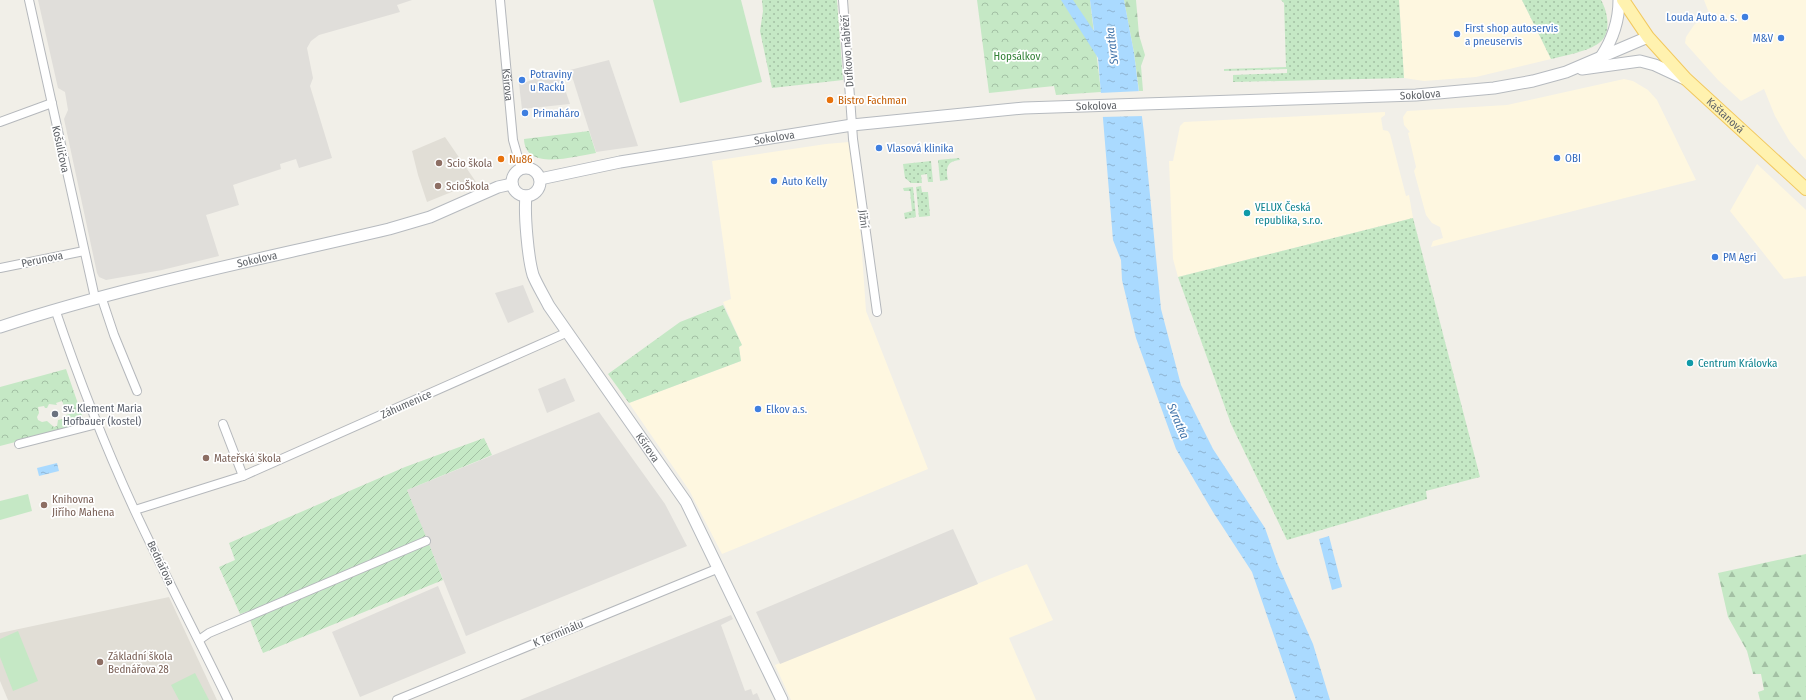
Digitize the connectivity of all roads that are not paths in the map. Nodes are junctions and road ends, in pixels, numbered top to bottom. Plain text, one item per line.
1 (29, 0) edge
2 (500, 0) edge
3 (843, 0) edge
4 (1619, 0) edge
5 (1623, 0) edge
6 (1648, 37) junction
7 (1600, 58) junction
8 (1566, 72) junction
9 (1686, 79) junction
10 (52, 103) junction
11 (0, 122) edge
12 (852, 125) junction
13 (521, 168) junction
14 (540, 179) junction
15 (512, 184) junction
16 (1806, 189) edge
17 (526, 196) junction
18 (84, 251) junction
19 (0, 268) edge
20 (98, 297) junction
21 (55, 309) junction
22 (877, 312) dead end
23 (0, 327) edge
24 (568, 332) junction
25 (137, 391) dead end
26 (97, 424) junction
27 (223, 424) dead end
28 (18, 444) dead end
29 (243, 476) junction
30 (135, 510) junction
31 (426, 541) dead end
32 (719, 568) junction
33 (199, 640) junction
34 (228, 700) edge
35 (397, 700) edge
36 (782, 700) edge

1 - 10 street, Košuličova
2 - 13 street, Kšírova
3 - 12 street, Dufkovo nábřeží
4 - 7 street
5 - 6 main road, Kaštanová
6 - 7 street, Sokolova
6 - 9 main road, Kaštanová
7 - 8 street, Sokolova
8 - 9 street
8 - 12 street, Sokolova
9 - 16 main road, Kaštanová
10 - 11 street
10 - 18 street, Košuličova
12 - 14 street, Sokolova
12 - 22 street, Jižní
13 - 14 street
13 - 15 street
14 - 17 street
15 - 17 street
15 - 20 street, Sokolova
17 - 24 street, Kšírova
18 - 19 street, Perunova
18 - 20 street, Košuličova
20 - 21 street, Sokolova
20 - 25 street
21 - 23 street, Sokolova
21 - 26 street, Bednářova
24 - 29 street, Záhumenice
24 - 32 street, Kšírova
26 - 28 street
26 - 30 street, Bednářova
27 - 29 street
29 - 30 street, Záhumenice
30 - 33 street, Bednářova
31 - 33 street
32 - 35 street, K Terminálu
32 - 36 street, Kšírova
33 - 34 street, Bednářova

